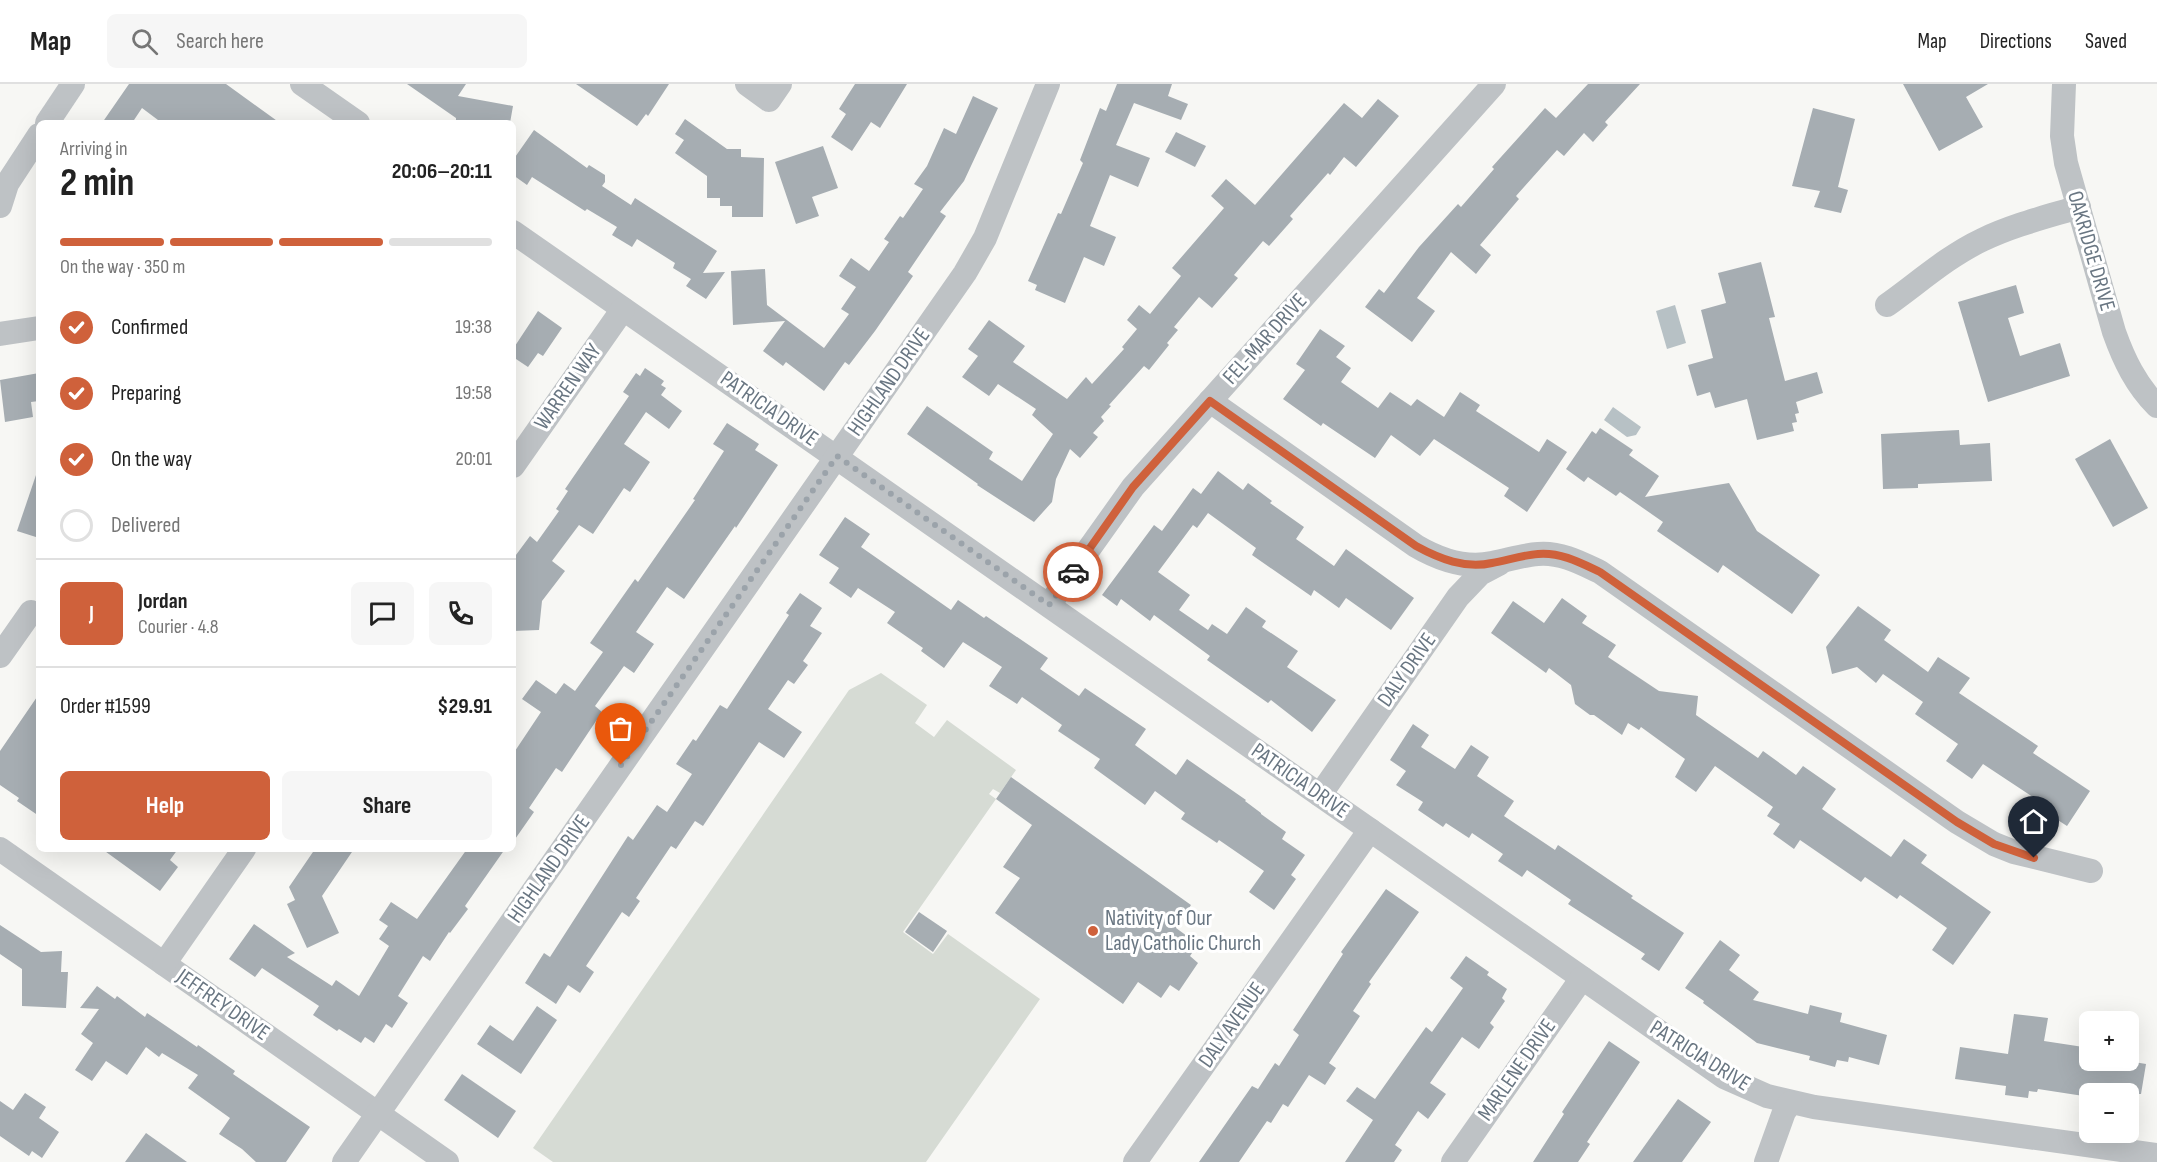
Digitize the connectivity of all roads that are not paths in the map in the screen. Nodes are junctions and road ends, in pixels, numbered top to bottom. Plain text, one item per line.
1 (73, 84) edge
2 (302, 84) edge
3 (747, 84) edge
4 (780, 84) edge
5 (1048, 84) edge
6 (1494, 84) edge
7 (2064, 84) edge
8 (49, 120) edge
9 (354, 120) edge
10 (36, 140) edge
11 (0, 206) edge
12 (2079, 207) junction
13 (516, 234) edge
14 (1887, 305) dead end
15 (623, 309) junction
16 (36, 328) edge
17 (0, 334) edge
18 (1210, 401) junction
19 (2157, 406) edge
20 (837, 456) junction
21 (516, 462) edge
22 (1509, 559) junction
23 (1049, 605) junction
24 (31, 612) dead end
25 (0, 656) edge
26 (1320, 795) junction
27 (1370, 830) junction
28 (0, 849) edge
29 (242, 852) edge
30 (2091, 871) dead end
31 (164, 964) junction
32 (1582, 978) junction
33 (1790, 1103) junction
34 (377, 1113) junction
35 (2157, 1155) edge
36 (344, 1162) edge
37 (447, 1162) edge
38 (1135, 1162) edge
39 (1453, 1162) edge
40 (1766, 1162) edge

1 - 8 street
2 - 9 street
3 - 4 street
5 - 20 street, HIGHLAND DRIVE
6 - 18 street, FEL-MAR DRIVE
7 - 12 street, OAKRIDGE DRIVE
10 - 11 street
12 - 14 street
12 - 19 street, OAKRIDGE DRIVE
13 - 15 street, PATRICIA DRIVE
15 - 20 street, PATRICIA DRIVE
15 - 21 street, WARREN WAY
16 - 17 street
18 - 22 street
18 - 23 street, FEL-MAR DRIVE
20 - 23 street, PATRICIA DRIVE
20 - 34 street, HIGHLAND DRIVE
22 - 26 street, DALY DRIVE
22 - 30 street
23 - 26 street, PATRICIA DRIVE
24 - 25 street
26 - 27 street, PATRICIA DRIVE
27 - 32 street, PATRICIA DRIVE
27 - 38 street, DALY AVENUE
28 - 31 street, JEFFREY DRIVE
29 - 31 street
31 - 34 street, JEFFREY DRIVE
32 - 33 street, PATRICIA DRIVE
32 - 39 street, MARLENE DRIVE
33 - 35 street, PATRICIA DRIVE
33 - 40 street
34 - 36 street, HIGHLAND DRIVE
34 - 37 street, JEFFREY DRIVE

